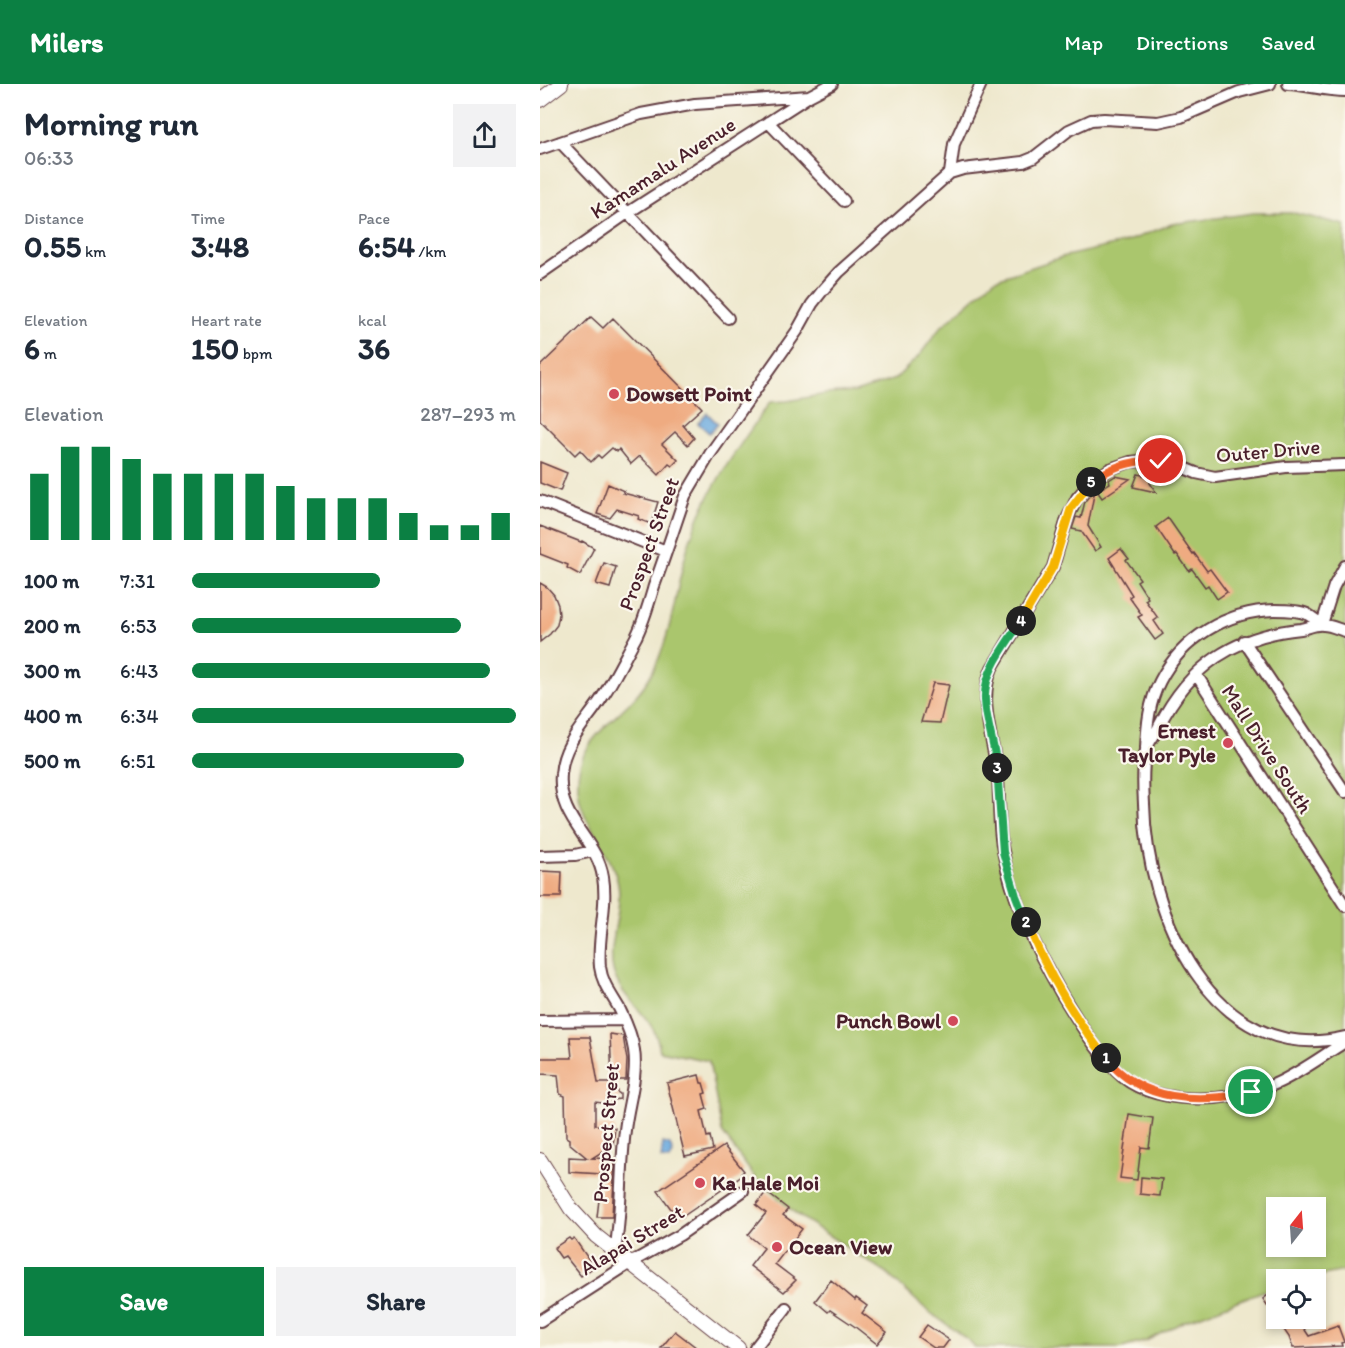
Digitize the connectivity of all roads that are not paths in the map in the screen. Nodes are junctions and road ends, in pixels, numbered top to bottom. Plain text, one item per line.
1 (560, 84) edge
2 (832, 84) edge
3 (981, 84) edge
4 (1270, 84) edge
5 (1288, 84) edge
6 (1341, 84) edge
7 (1345, 89) edge
8 (809, 96) junction
9 (540, 100) edge
10 (768, 122) junction
11 (560, 142) junction
12 (540, 149) edge
13 (950, 173) junction
14 (844, 201) dead end
15 (629, 212) junction
16 (540, 274) edge
17 (728, 318) dead end
18 (1345, 465) edge
19 (540, 501) edge
20 (666, 551) junction
21 (1345, 566) edge
22 (1322, 624) junction
23 (1345, 631) edge
24 (1244, 641) junction
25 (1196, 674) junction
26 (1146, 748) junction
27 (1345, 792) edge
28 (593, 851) junction
29 (540, 856) edge
30 (1345, 906) edge
31 (624, 1020) junction
32 (540, 1021) edge
33 (1345, 1037) edge
34 (1345, 1042) edge
35 (540, 1160) edge
36 (743, 1191) dead end
37 (615, 1252) junction
38 (630, 1263) junction
39 (786, 1308) dead end
40 (540, 1320) edge
41 (738, 1348) edge
42 (755, 1348) edge

1 - 9 main road
2 - 8 street, Kamamalu Avenue
3 - 13 street
4 - 13 street
5 - 7 street
6 - 7 street
8 - 10 street, Kamamalu Avenue
8 - 11 street
10 - 14 street
10 - 15 street, Kamamalu Avenue
11 - 12 street
11 - 15 street
13 - 20 street, Prospect Street
15 - 16 street, Kamamalu Avenue
15 - 17 street
18 - 34 street, Outer Drive
19 - 20 street
20 - 28 street, Prospect Street
21 - 22 street
22 - 23 street
22 - 24 street
22 - 26 street
24 - 25 street
24 - 27 street
25 - 26 street
25 - 30 street, Mall Drive South
26 - 33 street
28 - 29 street
28 - 31 street, Prospect Street
31 - 32 street
31 - 37 street, Prospect Street
35 - 37 main road
36 - 38 street, Alapai Street
37 - 38 main road
38 - 40 street, Alapai Street
38 - 41 main road
39 - 42 street

